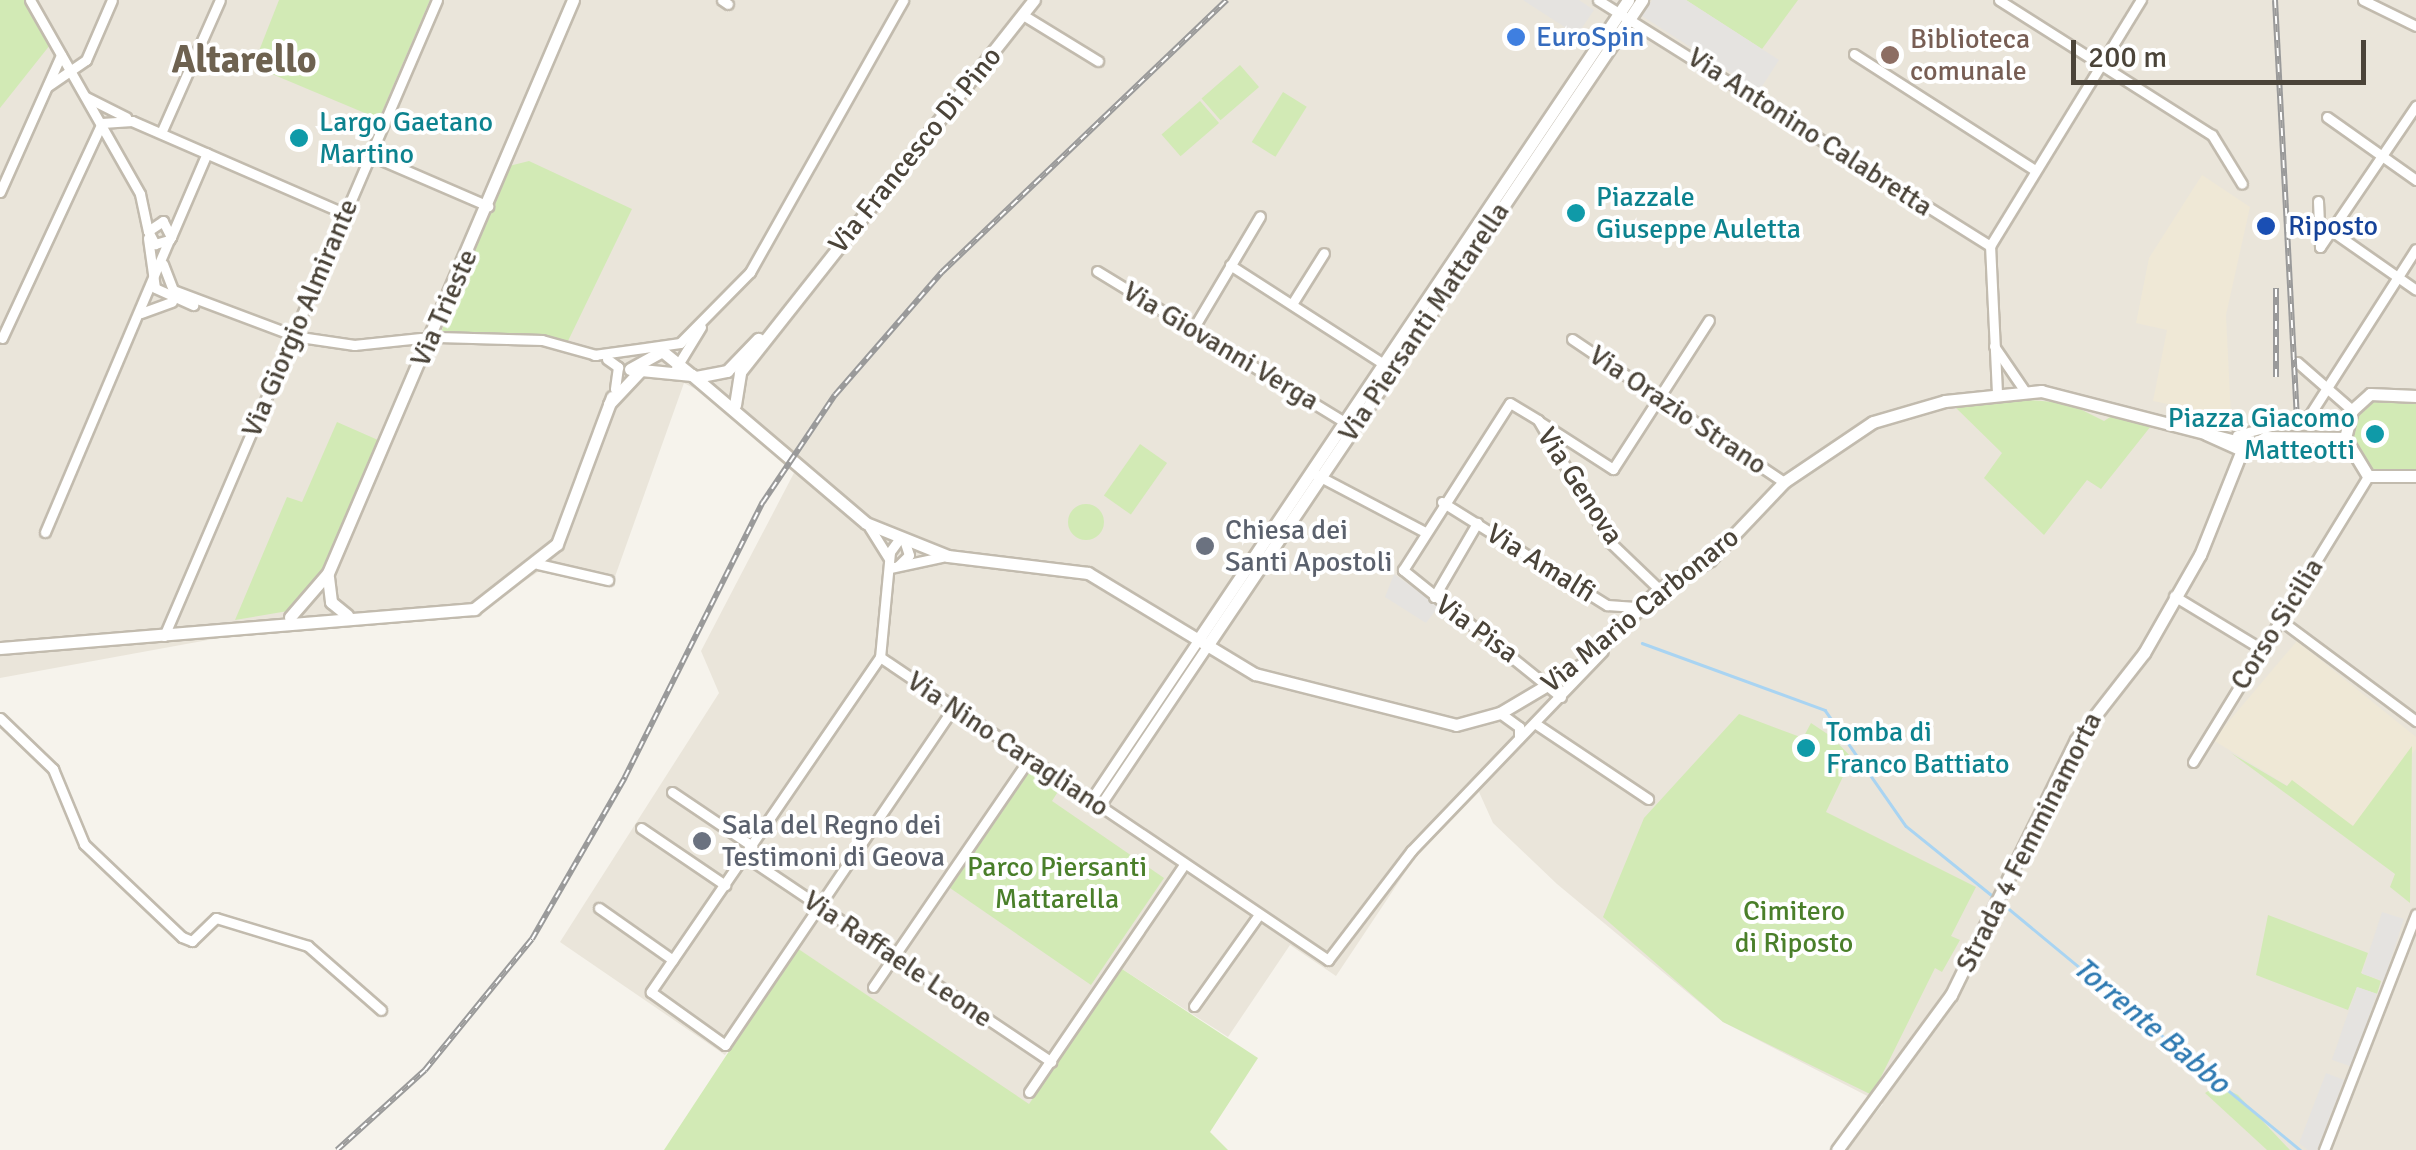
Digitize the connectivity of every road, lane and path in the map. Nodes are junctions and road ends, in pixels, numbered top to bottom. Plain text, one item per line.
1 (30, 0) edge
2 (112, 0) edge
3 (220, 0) edge
4 (437, 0) edge
5 (573, 0) edge
6 (582, 0) edge
7 (903, 0) edge
8 (1034, 0) edge
9 (1598, 0) edge
10 (1628, 0) edge
11 (1642, 0) edge
12 (1999, 0) edge
13 (2141, 0) edge
14 (2363, 0) edge
15 (1023, 15) junction
16 (1625, 16) junction
17 (2416, 26) edge
18 (558, 42) junction
19 (1854, 54) dead end
20 (61, 55) junction
21 (1098, 62) dead end
22 (2102, 64) junction
23 (71, 72) junction
24 (45, 89) junction
25 (86, 97) junction
26 (2416, 106) edge
27 (2327, 118) dead end
28 (132, 121) junction
29 (102, 123) junction
30 (161, 134) junction
31 (206, 154) junction
32 (370, 154) junction
33 (2384, 157) junction
34 (2035, 170) junction
35 (2416, 180) edge
36 (2242, 184) dead end
37 (0, 192) edge
38 (2318, 201) dead end
39 (488, 206) junction
40 (344, 213) junction
41 (1260, 216) dead end
42 (2319, 222) junction
43 (148, 233) junction
44 (2335, 233) junction
45 (170, 238) junction
46 (1990, 246) junction
47 (2416, 249) edge
48 (1324, 253) dead end
49 (163, 261) junction
50 (1230, 265) junction
51 (1097, 271) dead end
52 (2398, 277) junction
53 (152, 283) junction
54 (2416, 290) edge
55 (175, 302) junction
56 (1292, 304) junction
57 (204, 306) junction
58 (710, 312) junction
59 (139, 314) junction
60 (1710, 320) dead end
61 (1192, 329) junction
62 (285, 332) dead end
63 (300, 337) dead end
64 (438, 337) dead end
65 (2, 338) edge
66 (420, 338) dead end
67 (1572, 338) dead end
68 (1992, 344) junction
69 (662, 351) junction
70 (594, 355) junction
71 (606, 360) junction
72 (1385, 361) junction
73 (2297, 362) dead end
74 (677, 367) junction
75 (638, 368) junction
76 (732, 375) junction
77 (694, 376) junction
78 (1381, 386) junction
79 (615, 389) junction
80 (2024, 390) junction
81 (2326, 391) junction
82 (718, 392) junction
83 (1997, 393) junction
84 (1660, 396) junction
85 (2416, 396) edge
86 (609, 404) junction
87 (736, 405) junction
88 (2348, 407) junction
89 (2308, 416) junction
90 (1538, 420) junction
91 (1349, 425) junction
92 (2314, 438) junction
93 (2339, 438) junction
94 (2245, 441) junction
95 (1316, 474) junction
96 (2416, 476) edge
97 (2365, 481) junction
98 (1784, 482) junction
99 (1442, 502) junction
100 (866, 523) junction
101 (1478, 524) junction
102 (1423, 531) junction
103 (45, 532) dead end
104 (902, 539) junction
105 (948, 556) junction
106 (538, 564) junction
107 (892, 564) junction
108 (1403, 570) joint
109 (608, 580) dead end
110 (1659, 589) junction
111 (323, 591) junction
112 (2174, 596) junction
113 (1434, 597) junction
114 (1643, 604) junction
115 (348, 615) junction
116 (317, 616) junction
117 (2280, 619) junction
118 (282, 621) junction
119 (164, 636) junction
120 (1612, 640) junction
121 (1203, 643) junction
122 (0, 648) edge
123 (2260, 648) junction
124 (880, 657) junction
125 (1554, 685) junction
126 (1561, 698) junction
127 (954, 708) junction
128 (1500, 714) junction
129 (0, 718) edge
130 (2416, 721) edge
131 (1536, 724) junction
132 (1519, 738) junction
133 (1030, 759) junction
134 (2192, 762) dead end
135 (672, 792) dead end
136 (1648, 799) dead end
137 (1095, 804) junction
138 (641, 828) dead end
139 (752, 846) junction
140 (745, 856) junction
141 (1184, 864) junction
142 (725, 885) junction
143 (820, 907) junction
144 (599, 908) dead end
145 (2416, 914) edge
146 (1258, 916) junction
147 (894, 956) junction
148 (674, 960) junction
149 (872, 986) dead end
150 (1194, 1006) dead end
151 (381, 1010) dead end
152 (1051, 1062) junction
153 (1029, 1092) dead end
154 (1837, 1150) edge
155 (2324, 1150) edge

1 - 20 street
2 - 23 street
3 - 30 street
4 - 32 street, Via Giorgio Almirante
5 - 18 street
6 - 18 street
7 - 58 street
8 - 15 street, Via Francesco Di Pino
9 - 16 street, Via Antonino Calabretta
10 - 16 street, Via Piersanti Mattarella
11 - 16 street, Via Piersanti Mattarella
12 - 22 street
13 - 22 street
14 - 17 street
15 - 21 street
15 - 76 street, Via Francesco Di Pino
16 - 46 street, Via Antonino Calabretta
16 - 72 street, Via Piersanti Mattarella
16 - 78 street, Via Piersanti Mattarella
18 - 39 street, Via Trieste
19 - 34 street
20 - 23 street
20 - 24 street
22 - 34 street
22 - 36 street
23 - 24 street
23 - 25 street
24 - 37 street
25 - 28 street
25 - 29 street
26 - 33 street
27 - 33 street
28 - 29 street
28 - 30 street
29 - 43 street
29 - 65 street
30 - 31 street
31 - 40 street
31 - 45 street
32 - 39 street
32 - 40 street, Via Giorgio Almirante
33 - 35 street
33 - 44 street
34 - 46 street
38 - 42 street
39 - 111 street, Via Trieste
40 - 119 street, Via Giorgio Almirante
41 - 50 street
42 - 44 street
42 - 44 street
43 - 45 street
43 - 45 street
43 - 53 street
44 - 52 street
45 - 49 street
46 - 68 street
47 - 52 street
48 - 56 street
49 - 53 street
49 - 57 street
50 - 56 street
50 - 61 street
51 - 61 street, Via Giovanni Verga
52 - 54 street
52 - 81 street
53 - 55 street
53 - 59 street
55 - 57 street
55 - 59 street
56 - 72 street
57 - 62 street
58 - 69 street
58 - 74 street
59 - 103 street
60 - 84 street
61 - 91 street, Via Giovanni Verga
63 - 66 street
64 - 70 street
67 - 84 street, Via Orazio Strano
68 - 80 street
68 - 83 street
69 - 70 street
69 - 74 street
69 - 75 street
70 - 71 street
71 - 75 street
71 - 79 street
72 - 78 street
72 - 91 street, Via Piersanti Mattarella
73 - 81 street
74 - 75 street
74 - 77 street
75 - 79 street
75 - 86 street
76 - 77 street
76 - 82 street, Via Francesco Di Pino
76 - 87 street
77 - 82 street, Via Mario Carbonaro
78 - 91 street, Via Piersanti Mattarella
79 - 86 street
80 - 83 street, Via Mario Carbonaro
80 - 94 street, Via Mario Carbonaro
81 - 88 street
81 - 89 street
82 - 87 street, Via Mario Carbonaro
83 - 98 street, Via Mario Carbonaro
84 - 90 street
84 - 98 street, Via Orazio Strano
85 - 88 street
86 - 106 street
87 - 100 street, Via Mario Carbonaro
88 - 93 street
89 - 92 street
89 - 94 street
90 - 99 street, Via Genova
90 - 110 street, Via Genova
91 - 95 street, Via Piersanti Mattarella
92 - 93 street
92 - 94 street
93 - 97 street
94 - 112 street, Strada 4 Femminamorta
95 - 102 street
95 - 121 street, Via Piersanti Mattarella
96 - 97 street
97 - 117 street, Corso Sicilia
98 - 110 street, Via Mario Carbonaro
99 - 101 street, Via Amalfi
99 - 102 street, Via Genova
100 - 104 street, Via Mario Carbonaro
100 - 107 street
101 - 113 street
101 - 114 street, Via Amalfi
102 - 108 street, Via Genova
104 - 105 street, Via Mario Carbonaro
104 - 107 street
104 - 107 street
105 - 107 street
105 - 121 street, Via Mario Carbonaro
106 - 109 street
106 - 115 street
107 - 124 street
108 - 113 street, Via Pisa
110 - 114 street, Via Mario Carbonaro
111 - 115 street
111 - 116 street
111 - 118 street
112 - 123 street
112 - 154 street, Strada 4 Femminamorta
113 - 125 street, Via Pisa
114 - 120 street, Via Mario Carbonaro
115 - 116 street
116 - 118 street
117 - 123 street, Corso Sicilia
117 - 130 street
118 - 119 street
119 - 122 street
120 - 125 street, Via Mario Carbonaro
120 - 126 street
121 - 128 street, Via Mario Carbonaro
121 - 137 street
123 - 134 street, Corso Sicilia
124 - 127 street, Via Nino Caragliano
124 - 139 street
125 - 126 street
125 - 128 street, Via Mario Carbonaro
126 - 131 street
127 - 133 street, Via Nino Caragliano
127 - 143 street
128 - 132 street
129 - 151 street
131 - 132 street
131 - 136 street
132 - 146 street, Via Nino Caragliano
133 - 137 street, Via Nino Caragliano
133 - 147 street
135 - 139 street
137 - 141 street, Via Nino Caragliano
138 - 142 street
139 - 140 street
140 - 142 street
140 - 143 street, Via Raffaele Leone
141 - 146 street, Via Nino Caragliano
141 - 152 street
142 - 148 street
143 - 147 street, Via Raffaele Leone
143 - 148 street
144 - 148 street
145 - 155 street
146 - 150 street
147 - 149 street
147 - 152 street, Via Raffaele Leone
152 - 153 street

